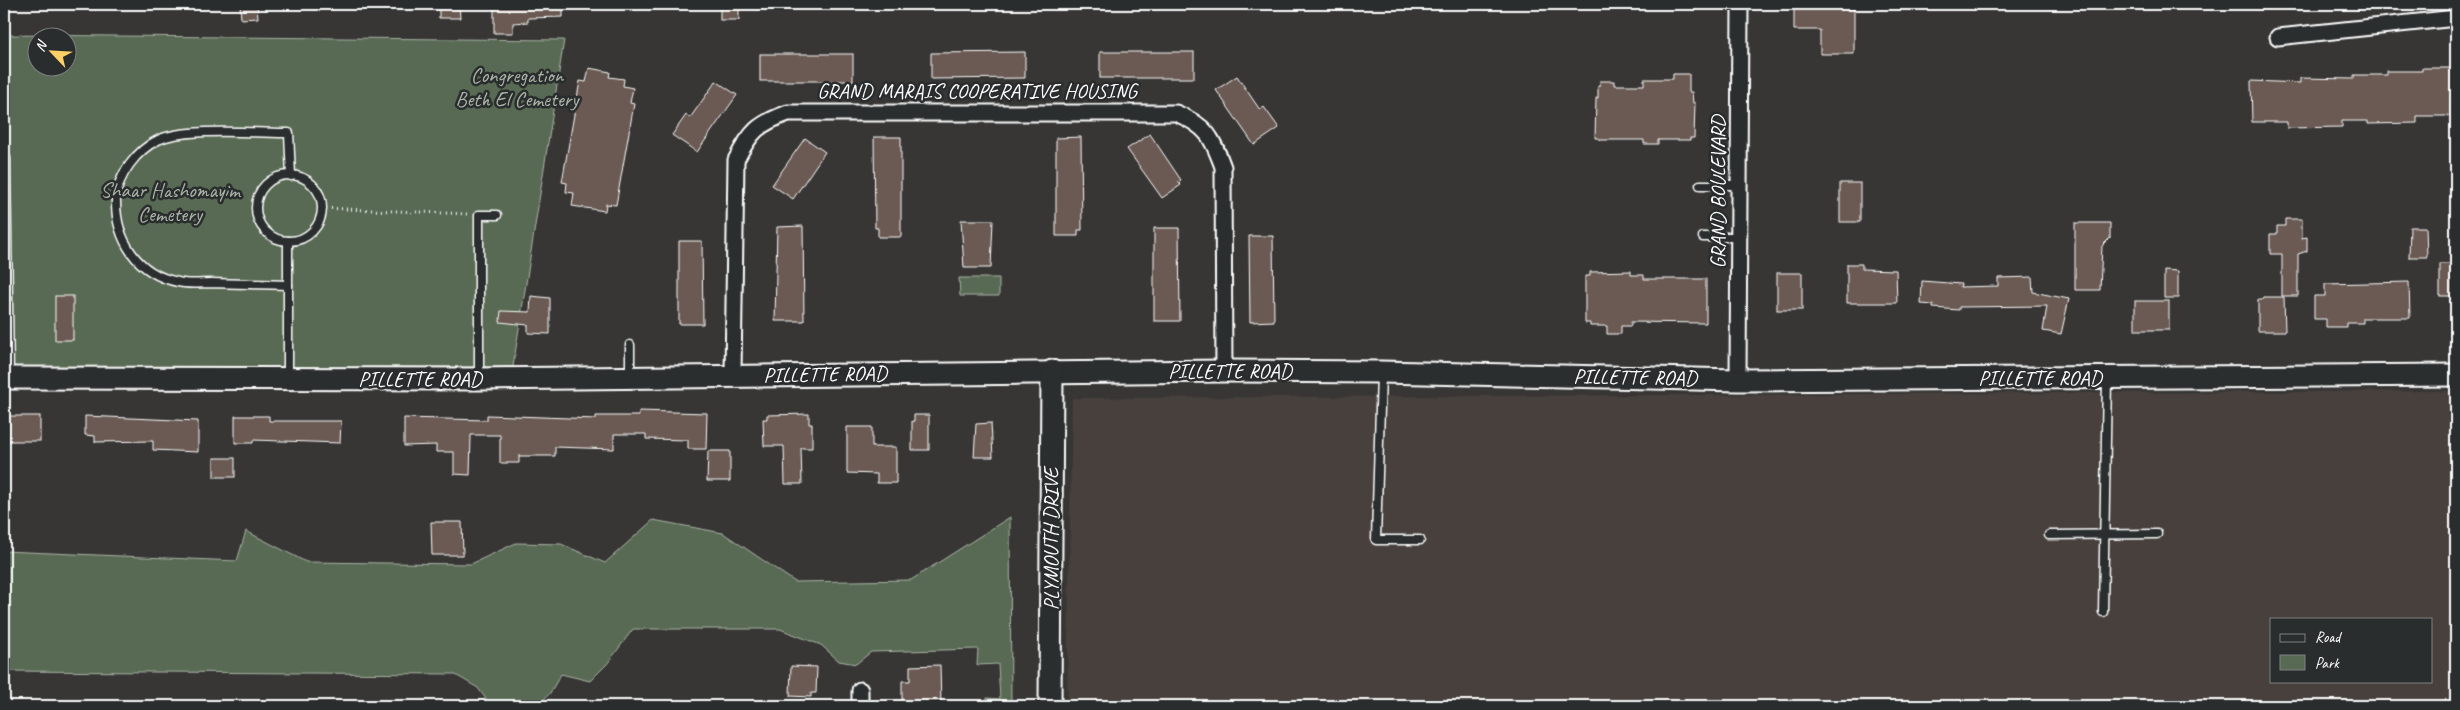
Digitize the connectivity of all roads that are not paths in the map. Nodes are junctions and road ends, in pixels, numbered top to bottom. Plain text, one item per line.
1 (1740, 4) edge
2 (2456, 18) edge
3 (2278, 36) dead end
4 (6, 158) dead end
5 (291, 176) junction
6 (1700, 185) dead end
7 (1739, 185) junction
8 (496, 215) dead end
9 (1703, 237) dead end
10 (1739, 237) junction
11 (288, 241) junction
12 (288, 285) junction
13 (630, 345) dead end
14 (1052, 371) junction
15 (1224, 371) junction
16 (1381, 372) junction
17 (733, 375) junction
18 (2456, 375) edge
19 (630, 377) junction
20 (2107, 377) junction
21 (6, 378) edge
22 (288, 379) junction
23 (479, 379) junction
24 (1738, 380) junction
25 (2105, 534) junction
26 (2157, 534) dead end
27 (2049, 535) dead end
28 (1420, 540) dead end
29 (2103, 612) dead end
30 (860, 690) dead end
31 (860, 706) edge
32 (1050, 706) edge

1 - 7 street, GRAND BOULEVARD
2 - 3 street
4 - 21 lane
5 - 11 lane
5 - 11 lane
5 - 12 lane
6 - 7 lane
7 - 10 street, GRAND BOULEVARD
8 - 23 lane
9 - 10 lane
10 - 24 street, GRAND BOULEVARD
11 - 12 lane
12 - 22 lane
13 - 19 lane
14 - 15 street, PILLETTE ROAD
14 - 17 street, PILLETTE ROAD
14 - 32 street, PLYMOUTH DRIVE
15 - 16 street, PILLETTE ROAD
15 - 17 street, GRAND MARAIS COOPERATIVE HOUSING
16 - 24 street, PILLETTE ROAD
16 - 28 lane
17 - 19 street, PILLETTE ROAD
18 - 20 street, PILLETTE ROAD
19 - 23 street, PILLETTE ROAD
20 - 24 street, PILLETTE ROAD
20 - 25 lane
21 - 22 street, PILLETTE ROAD
22 - 23 street, PILLETTE ROAD
25 - 26 lane
25 - 27 lane
25 - 29 lane
30 - 31 street

